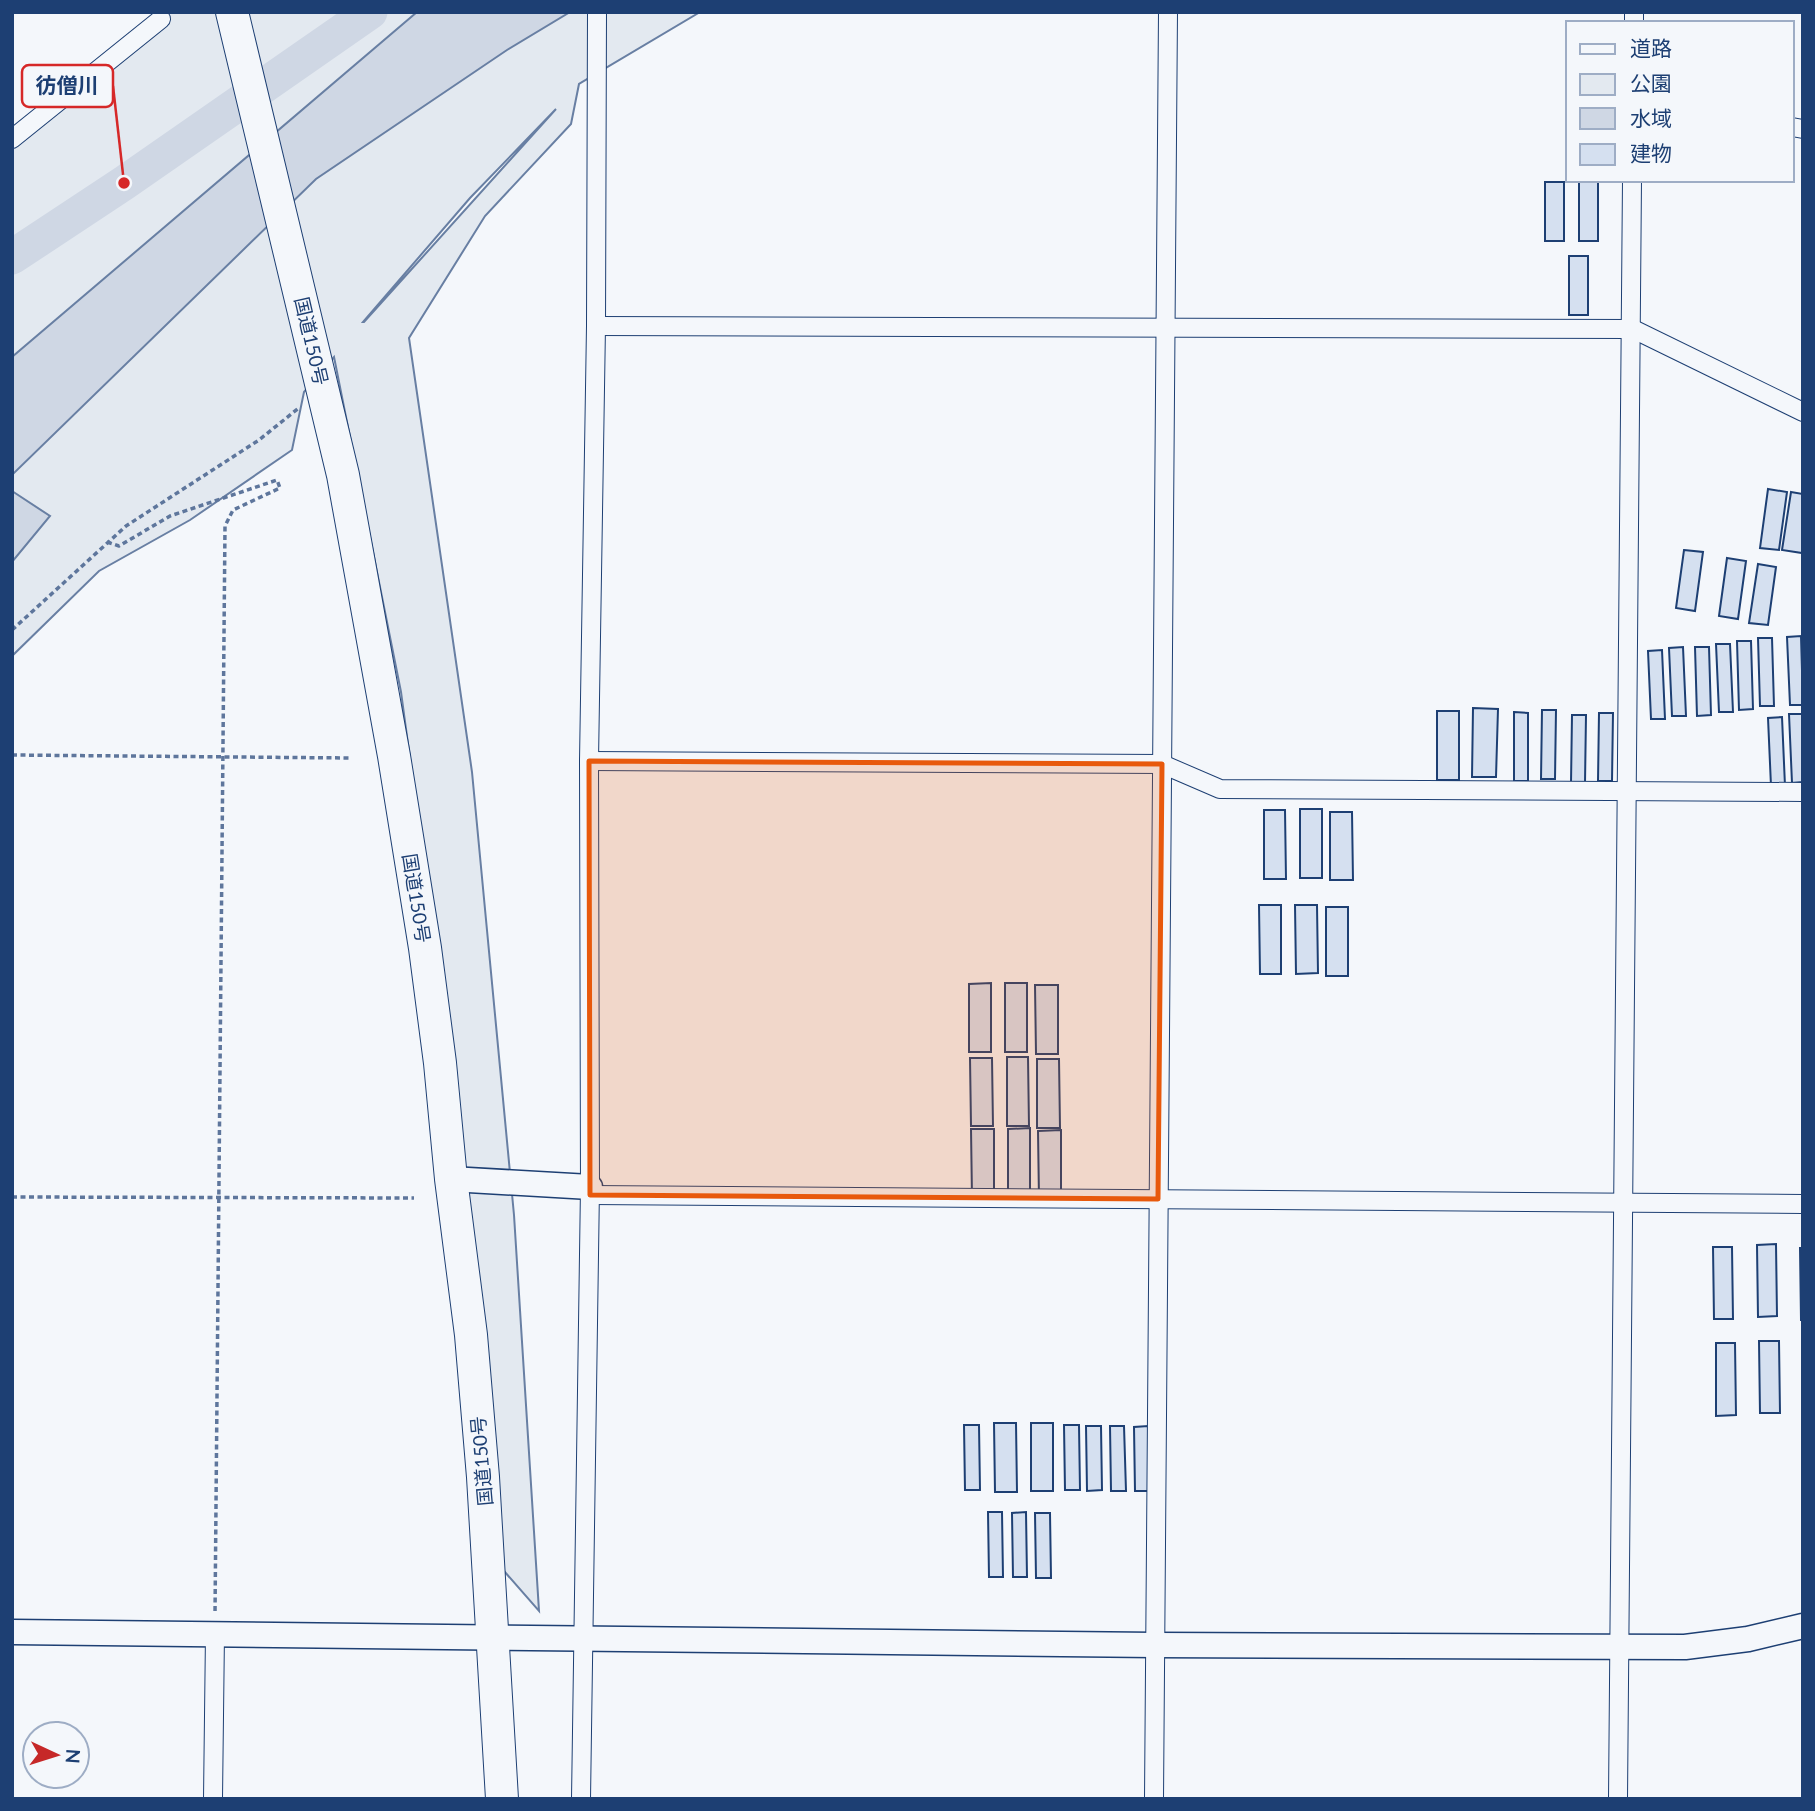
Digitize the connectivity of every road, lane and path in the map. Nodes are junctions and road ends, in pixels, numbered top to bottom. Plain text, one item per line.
1 (232, 12) edge
2 (597, 12) edge
3 (1168, 12) edge
4 (161, 19) dead end
5 (12, 139) edge
6 (1632, 182) edge
7 (596, 326) junction
8 (1164, 327) junction
9 (1633, 329) junction
10 (324, 388) junction
11 (1803, 412) edge
12 (107, 542) junction
13 (12, 630) edge
14 (12, 755) edge
15 (223, 758) junction
16 (351, 758) dead end
17 (589, 761) junction
18 (1162, 764) junction
19 (1626, 792) junction
20 (1803, 792) edge
21 (451, 1179) junction
22 (590, 1191) junction
23 (12, 1197) edge
24 (219, 1198) junction
25 (414, 1198) dead end
26 (1158, 1199) junction
27 (1622, 1203) junction
28 (1803, 1204) edge
29 (1803, 1626) edge
30 (12, 1632) edge
31 (215, 1633) junction
32 (493, 1636) junction
33 (583, 1640) junction
34 (1155, 1645) junction
35 (1618, 1646) junction
36 (213, 1799) edge
37 (502, 1799) edge
38 (581, 1799) edge
39 (1154, 1799) edge
40 (1618, 1799) edge

1 - 10 highway, 国道150号
2 - 7 street
3 - 8 street
4 - 5 street
6 - 9 street
7 - 8 street
7 - 17 street
8 - 9 street
8 - 18 street
9 - 11 street
9 - 19 street
10 - 12 path
10 - 21 highway, 国道150号
12 - 13 path
12 - 15 path
14 - 15 path
15 - 16 path
15 - 24 path
17 - 18 street
17 - 22 street
18 - 19 street
18 - 26 street
19 - 20 street
19 - 27 street
21 - 22 street
21 - 32 highway, 国道150号
22 - 26 street
22 - 33 street
23 - 24 path
24 - 25 path
24 - 31 path
26 - 27 street
26 - 34 street
27 - 28 street
27 - 35 street
29 - 35 street
30 - 31 street
31 - 32 street
31 - 36 street
32 - 33 street
32 - 37 highway, 国道150号
33 - 34 street
33 - 38 street
34 - 35 street
34 - 39 street
35 - 40 street

